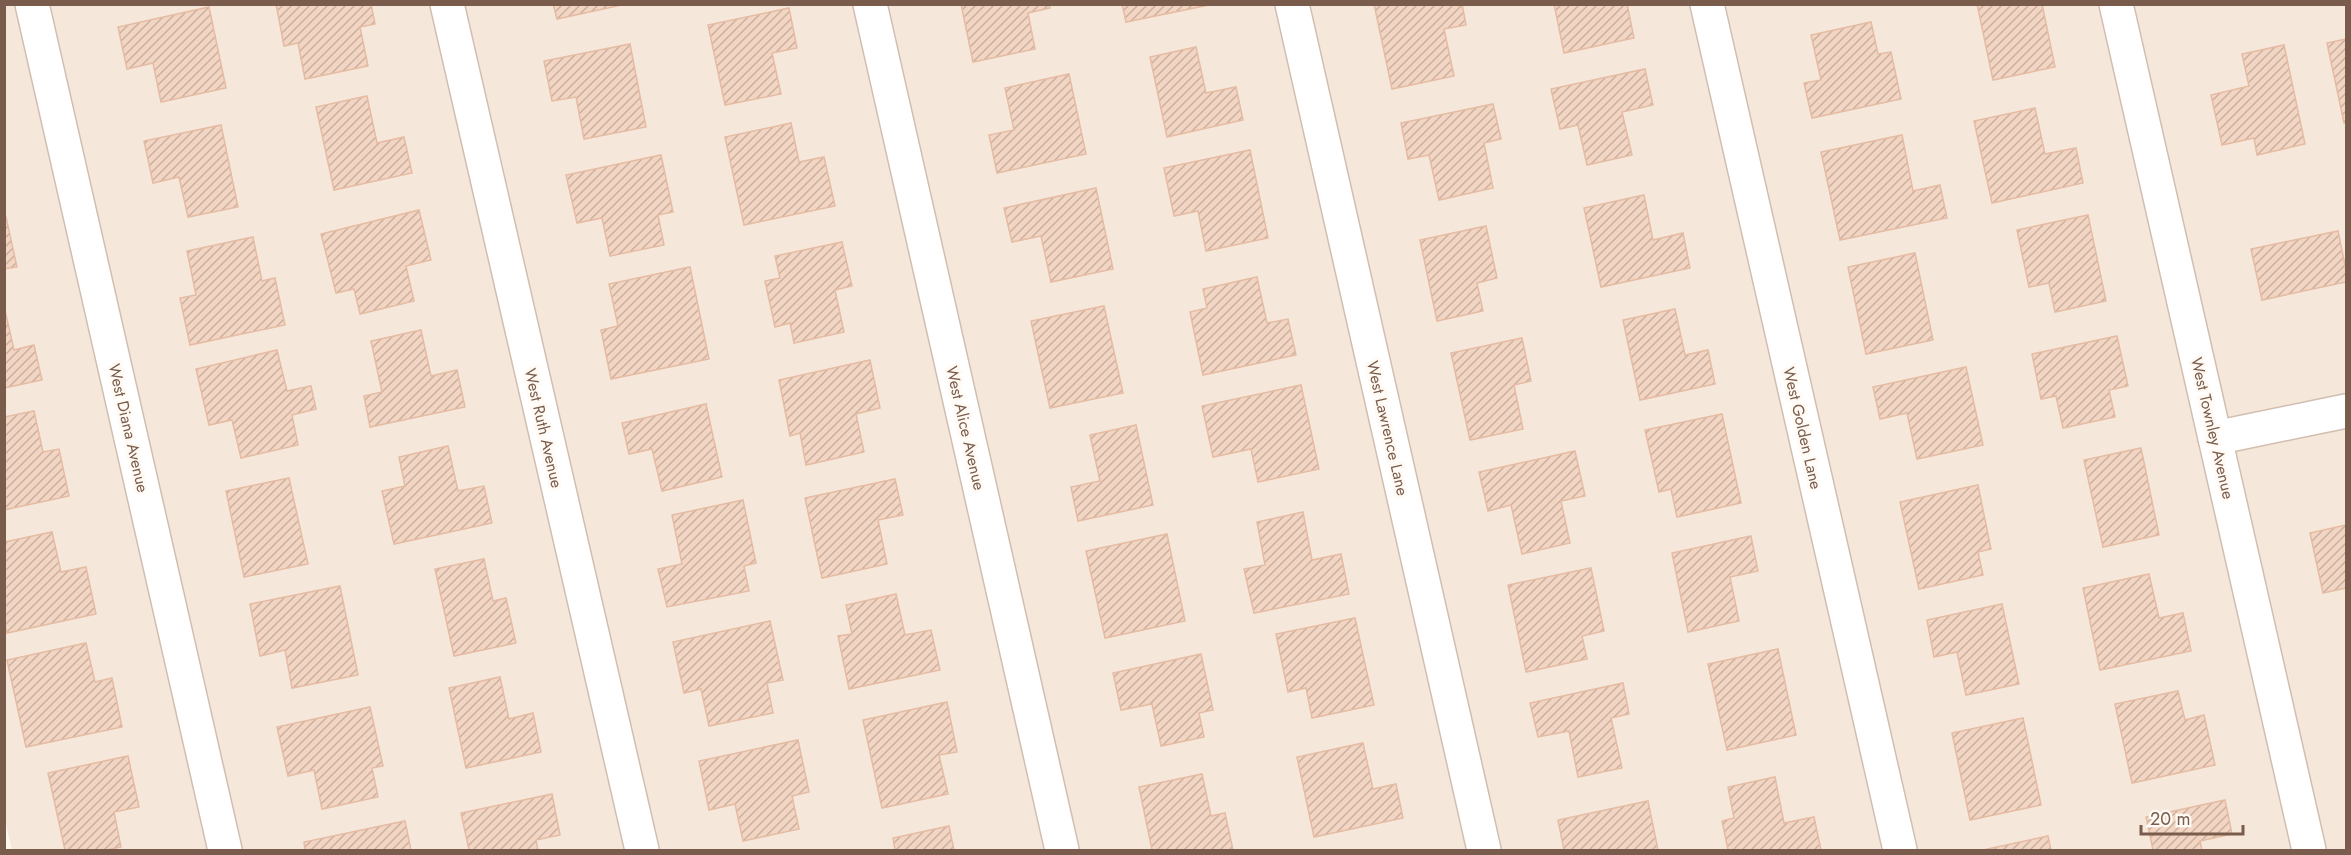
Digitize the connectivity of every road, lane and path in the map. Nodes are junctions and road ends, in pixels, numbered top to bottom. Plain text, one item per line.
1 (32, 4) edge
2 (447, 4) edge
3 (870, 4) edge
4 (1292, 4) edge
5 (1707, 4) edge
6 (2117, 5) edge
7 (2346, 411) edge
8 (2215, 438) junction
9 (225, 850) edge
10 (642, 850) edge
11 (1062, 850) edge
12 (1484, 850) edge
13 (1900, 850) edge
14 (2309, 850) edge

1 - 9 street, West Diana Avenue
2 - 10 street, West Ruth Avenue
3 - 11 street, West Alice Avenue
4 - 12 street, West Lawrence Lane
5 - 13 street, West Golden Lane
6 - 8 street, West Townley Avenue
7 - 8 street
8 - 14 street, West Townley Avenue

